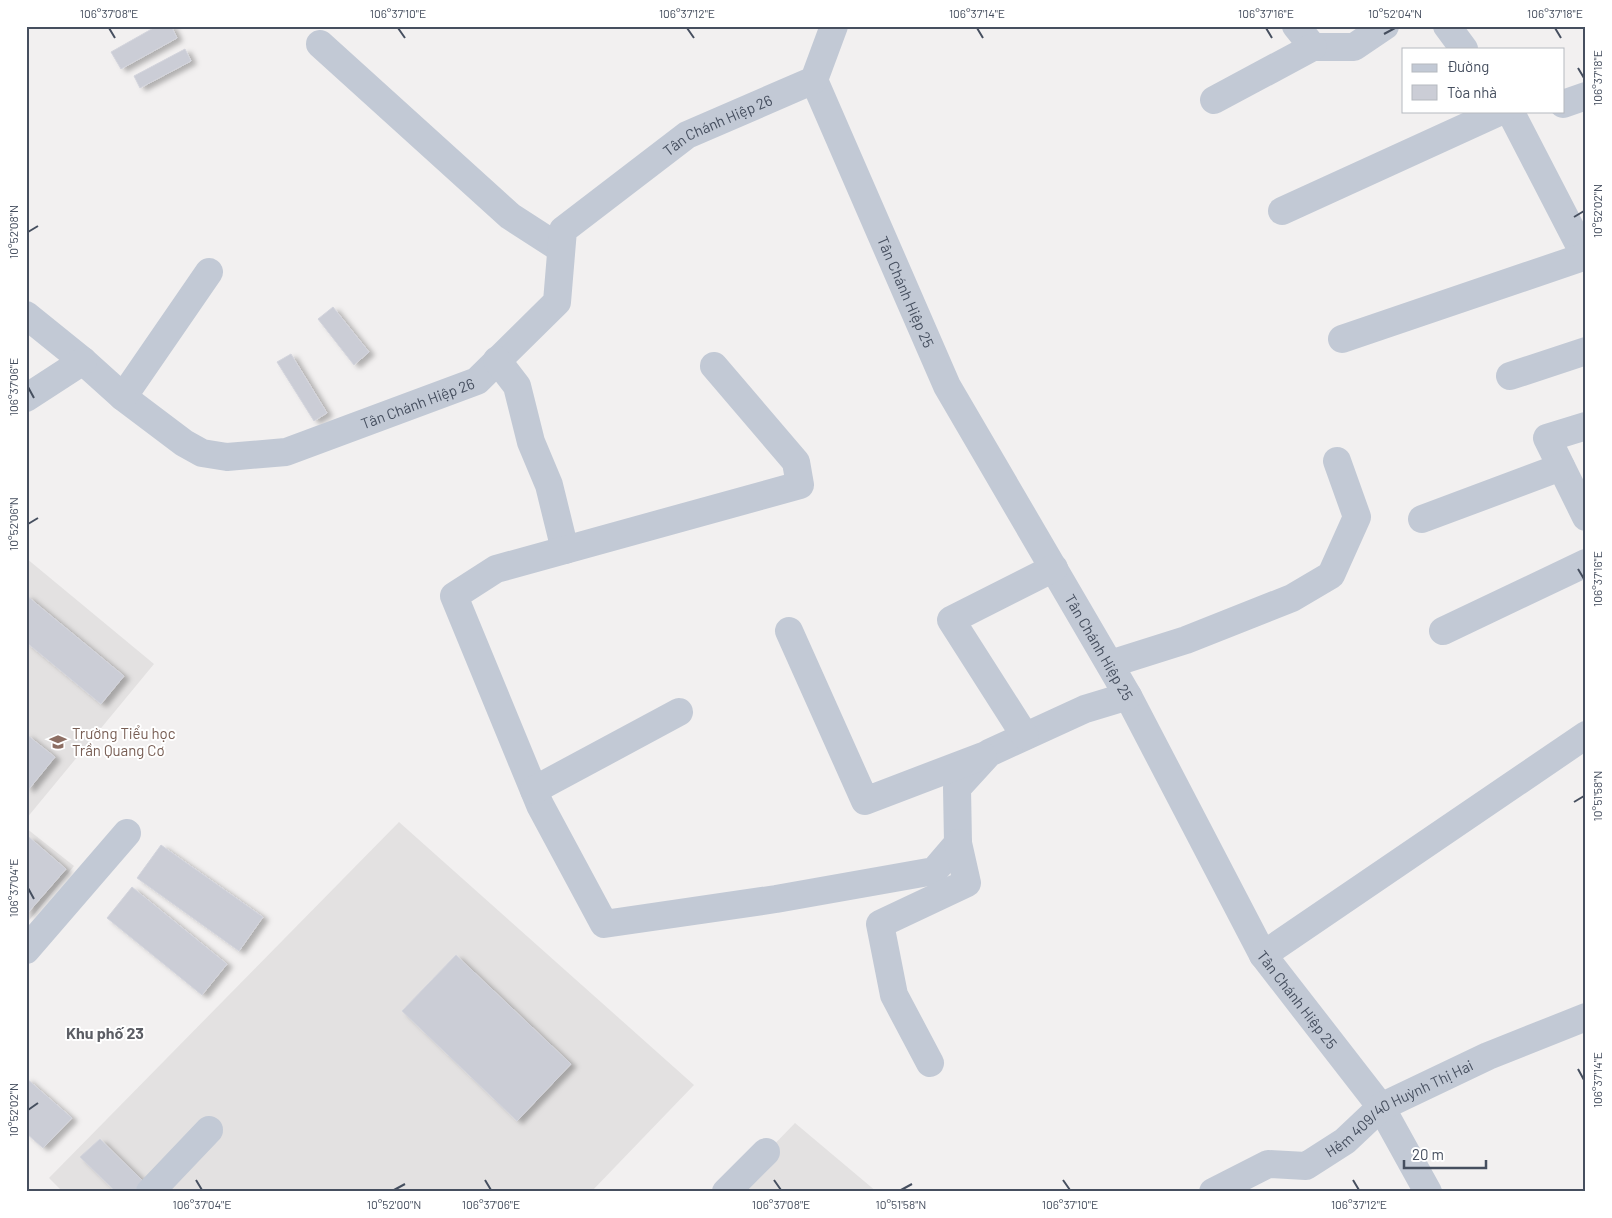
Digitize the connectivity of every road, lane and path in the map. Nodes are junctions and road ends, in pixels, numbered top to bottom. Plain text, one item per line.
1 (834, 26) edge
2 (1296, 26) edge
3 (1385, 26) edge
4 (1446, 26) edge
5 (320, 44) dead end
6 (1313, 47) junction
7 (1463, 48) edge
8 (814, 80) junction
9 (1586, 96) edge
10 (1214, 100) dead end
11 (1564, 104) edge
12 (1499, 112) edge
13 (1511, 112) edge
14 (1282, 211) dead end
15 (561, 249) junction
16 (1585, 256) edge
17 (209, 272) dead end
18 (26, 315) edge
19 (1342, 339) dead end
20 (1586, 350) edge
21 (497, 360) junction
22 (83, 361) junction
23 (714, 366) dead end
24 (1510, 376) dead end
25 (123, 397) junction
26 (26, 398) edge
27 (1586, 426) edge
28 (1337, 461) dead end
29 (1562, 468) junction
30 (1586, 517) edge
31 (1422, 519) dead end
32 (565, 550) junction
33 (1586, 563) edge
34 (1054, 568) junction
35 (789, 631) dead end
36 (1444, 631) dead end
37 (1110, 664) junction
38 (1128, 696) junction
39 (679, 712) dead end
40 (1586, 735) edge
41 (1025, 736) junction
42 (989, 753) junction
43 (534, 790) junction
44 (128, 833) dead end
45 (958, 844) junction
46 (26, 950) edge
47 (1263, 955) junction
48 (1586, 1017) edge
49 (930, 1063) dead end
50 (1382, 1107) junction
51 (209, 1130) dead end
52 (766, 1152) dead end
53 (150, 1192) edge
54 (726, 1192) edge
55 (1213, 1192) edge
56 (1427, 1192) edge

1 - 8 street
2 - 6 street
3 - 6 street
4 - 7 street
5 - 15 street
6 - 10 street
8 - 15 street, Tân Chánh Hiệp 26
8 - 34 street, Tân Chánh Hiệp 25
9 - 11 street
12 - 14 street
13 - 16 street
15 - 21 street, Tân Chánh Hiệp 26
16 - 19 street
17 - 25 street
18 - 22 street, Tân Chánh Hiệp 26
20 - 24 street
21 - 25 street, Tân Chánh Hiệp 26
21 - 32 street
22 - 25 street, Tân Chánh Hiệp 26
22 - 26 street
23 - 32 street
27 - 29 street
28 - 37 street
29 - 30 street
29 - 31 street
32 - 43 street
33 - 36 street
34 - 37 street, Tân Chánh Hiệp 25
34 - 41 street
35 - 42 street
37 - 38 street, Tân Chánh Hiệp 25
38 - 41 street
38 - 47 street, Tân Chánh Hiệp 25
39 - 43 street
40 - 47 street
41 - 42 street
42 - 45 street
43 - 45 street
44 - 46 street
45 - 49 street
47 - 50 street, Tân Chánh Hiệp 25
48 - 50 street, Hẻm 409/40 Huỳnh Thị Hai
50 - 55 street, Hẻm 409/40 Huỳnh Thị Hai
50 - 56 street, Tân Chánh Hiệp 25
51 - 53 street
52 - 54 street

